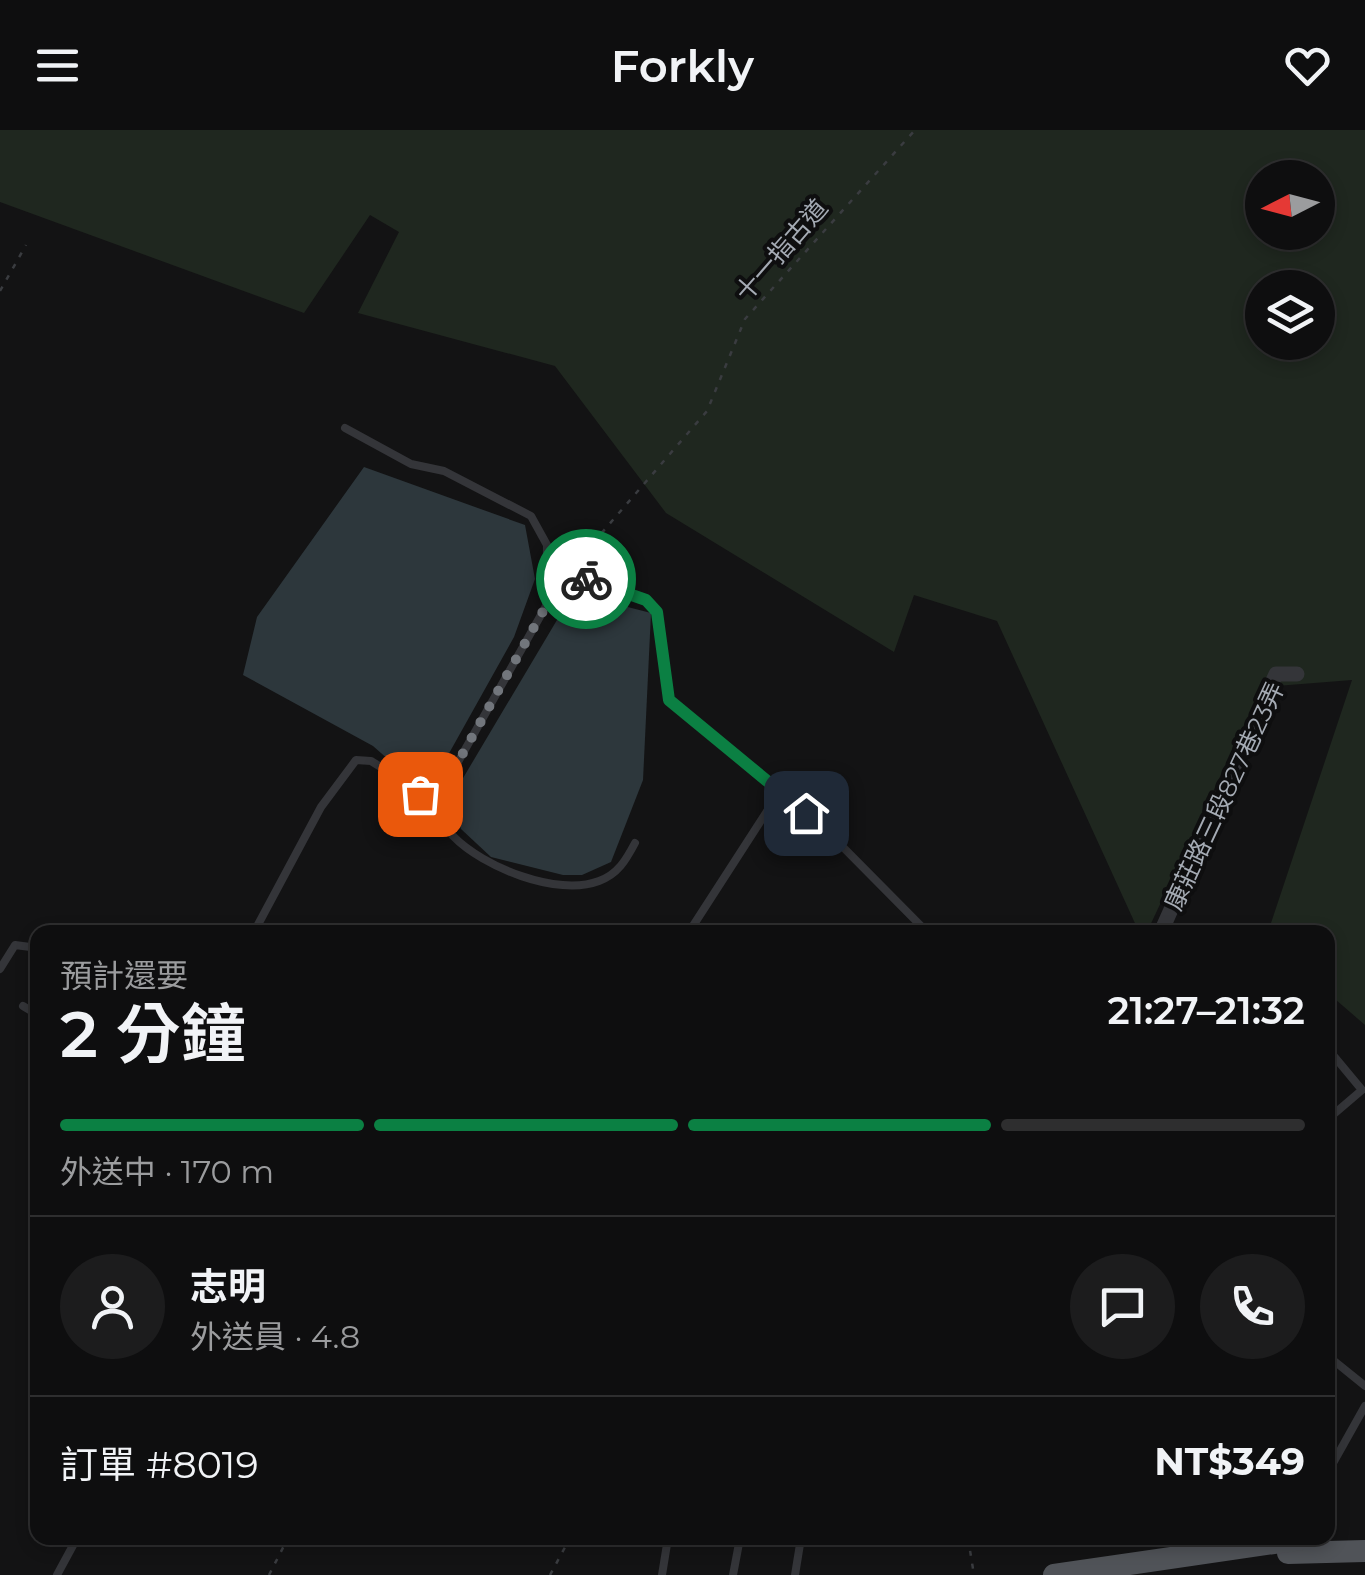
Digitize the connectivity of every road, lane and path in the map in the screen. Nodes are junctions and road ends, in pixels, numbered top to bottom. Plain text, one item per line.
1 (915, 130) edge
2 (26, 245) dead end
3 (0, 291) edge
4 (344, 428) dead end
5 (587, 550) joint
6 (579, 576) junction
7 (546, 606) junction
8 (1297, 674) dead end
9 (780, 791) junction
10 (436, 801) junction
11 (635, 843) dead end
12 (258, 925) edge
13 (694, 925) edge
14 (920, 925) edge
15 (1164, 925) edge
16 (30, 947) edge
17 (0, 969) edge
18 (23, 1006) dead end
19 (30, 1010) edge
20 (1335, 1057) edge
21 (1335, 1113) edge
22 (1335, 1362) edge
23 (1365, 1386) edge
24 (1365, 1406) edge
25 (1335, 1460) edge
26 (1335, 1536) edge
27 (1365, 1536) edge
28 (73, 1545) edge
29 (284, 1545) edge
30 (566, 1545) edge
31 (667, 1545) edge
32 (739, 1545) edge
33 (799, 1545) edge
34 (969, 1545) edge
35 (1257, 1545) edge
36 (1365, 1551) edge
37 (57, 1575) edge
38 (269, 1575) edge
39 (550, 1575) edge
40 (662, 1575) edge
41 (733, 1575) edge
42 (796, 1575) edge
43 (974, 1575) edge
44 (1054, 1575) edge
45 (1136, 1575) edge

1 - 5 path, 十一指古道
2 - 3 path
4 - 7 lane
5 - 6 lane
6 - 7 lane
6 - 9 lane
7 - 10 lane
8 - 15 street, 康莊路三段827巷23弄
9 - 13 lane
9 - 14 lane
10 - 11 lane
10 - 12 lane
16 - 17 lane
18 - 19 lane
20 - 21 lane
22 - 23 lane
24 - 25 lane
26 - 27 main road
28 - 37 lane
29 - 38 path
30 - 39 path
31 - 40 lane
32 - 41 lane
33 - 42 lane
34 - 43 path
35 - 44 main road
36 - 45 main road

